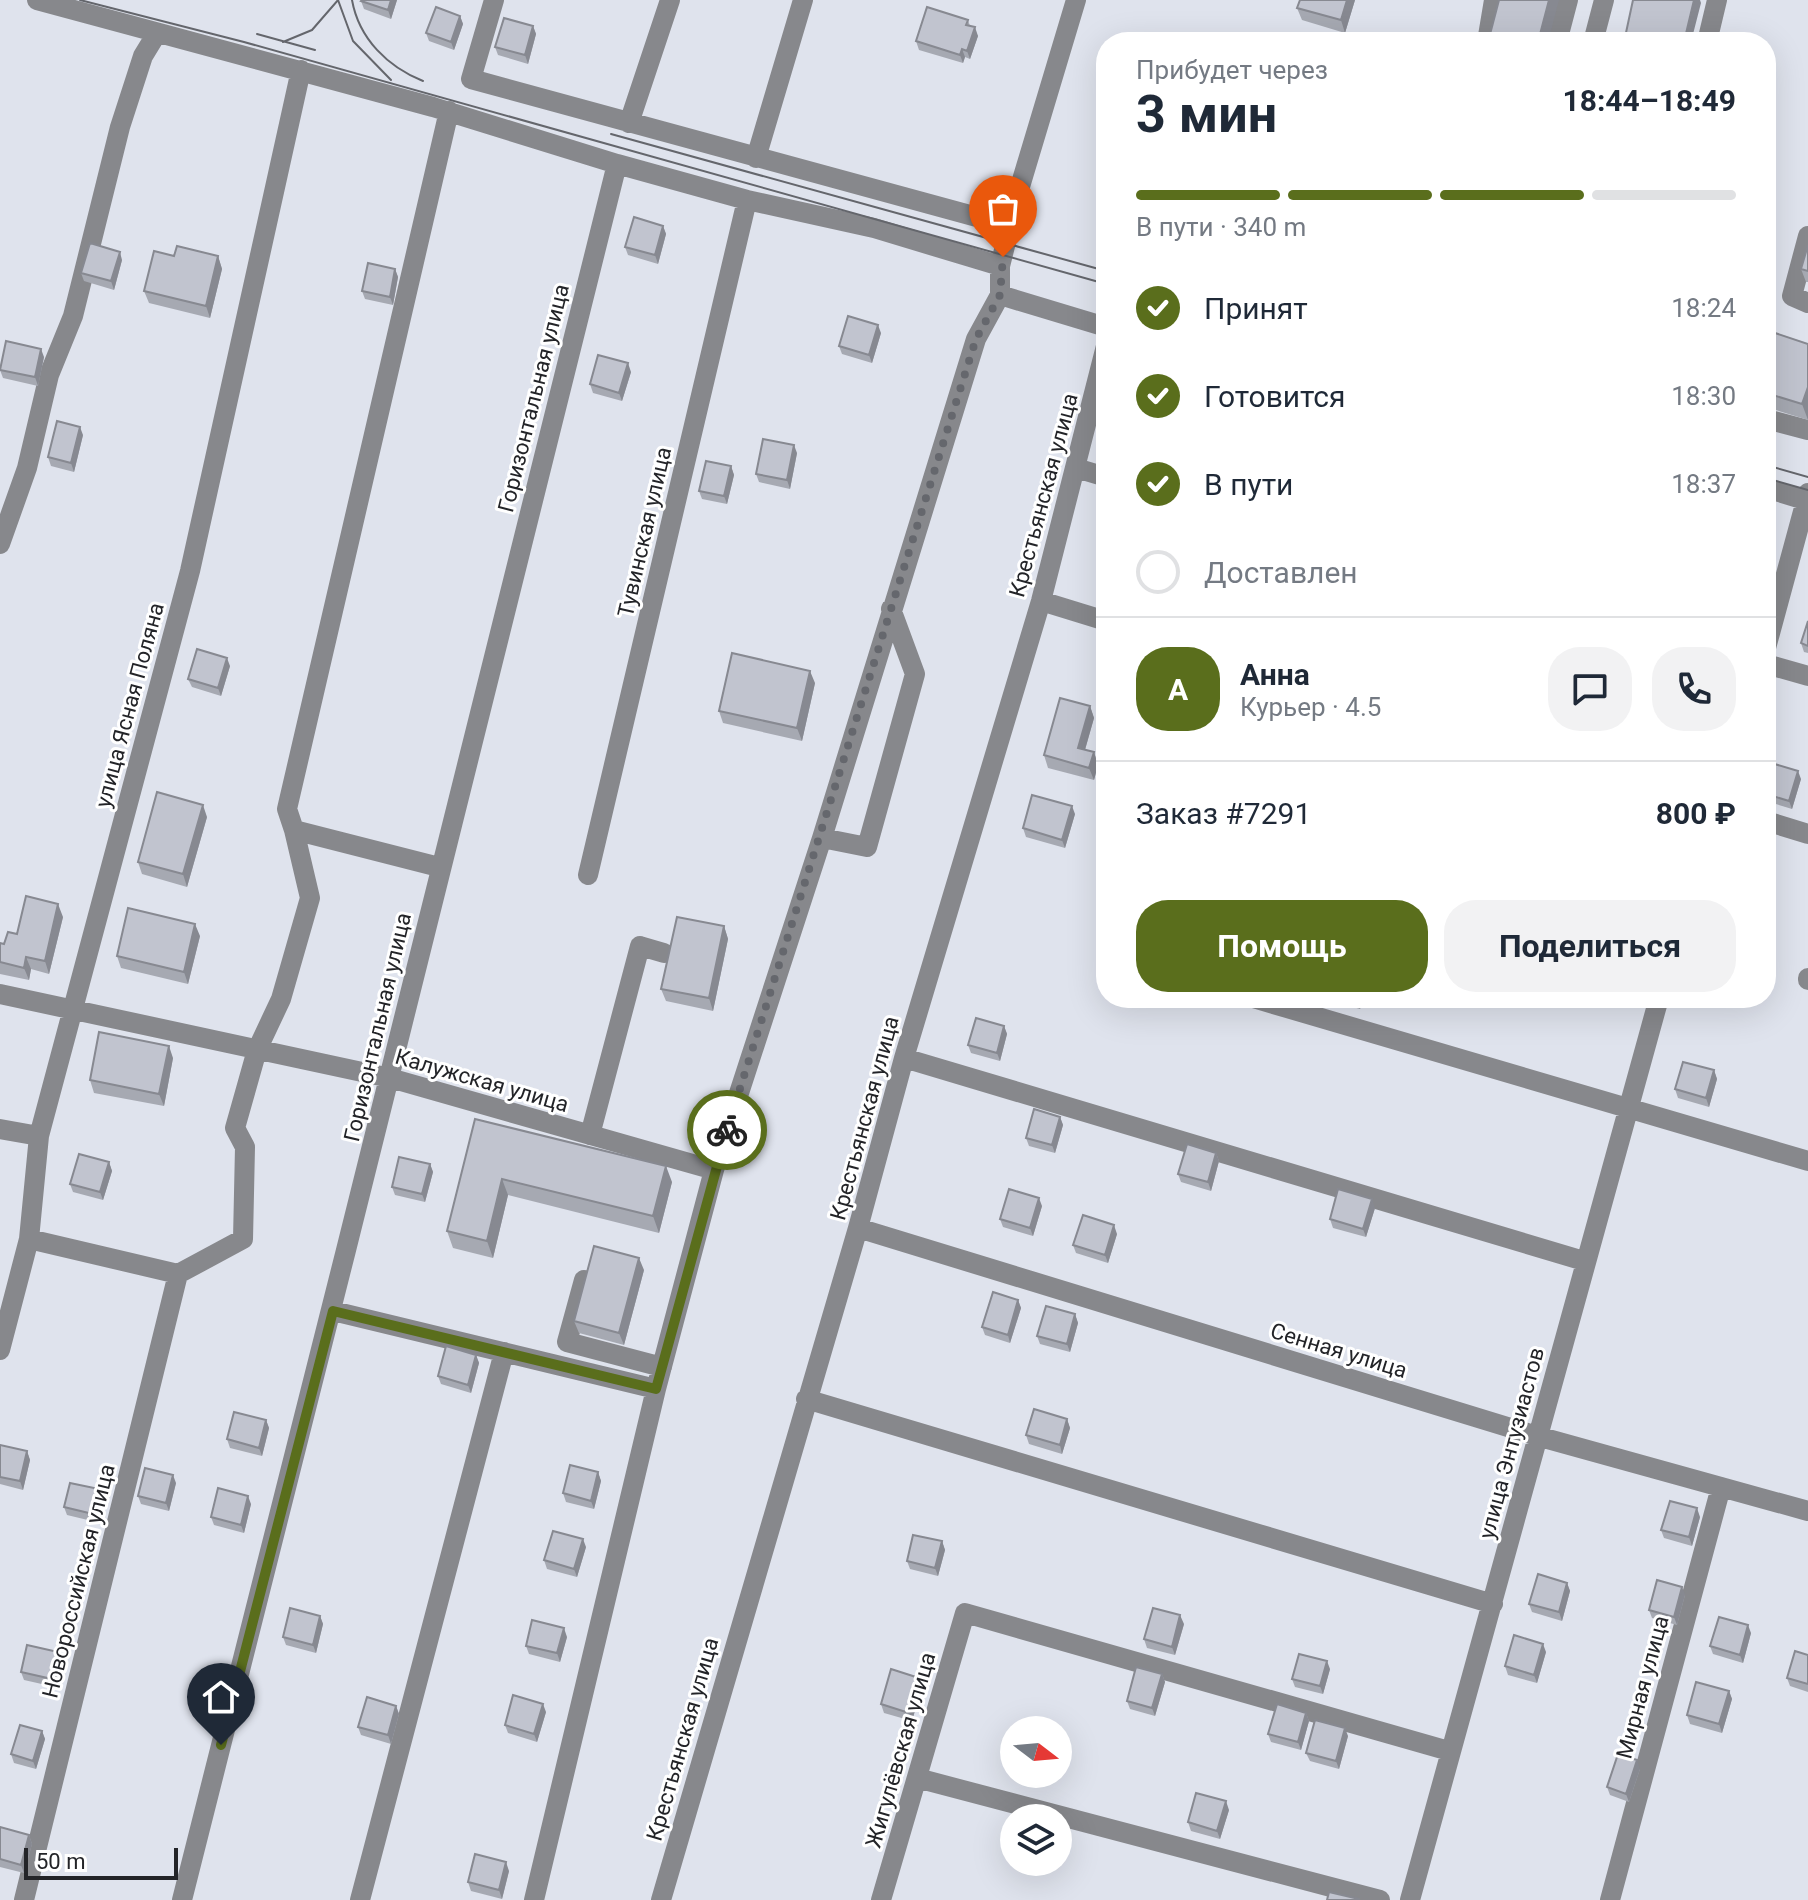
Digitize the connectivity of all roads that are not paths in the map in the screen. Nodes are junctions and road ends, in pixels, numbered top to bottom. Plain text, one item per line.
1 (37, 0) edge
2 (494, 0) edge
3 (670, 0) edge
4 (803, 0) edge
5 (1076, 0) edge
6 (1494, 0) edge
7 (1568, 0) edge
8 (1604, 0) edge
9 (1717, 0) edge
10 (1489, 32) edge
11 (1560, 32) edge
12 (1596, 32) edge
13 (1709, 32) edge
14 (157, 33) junction
15 (301, 70) junction
16 (449, 111) junction
17 (629, 123) junction
18 (756, 158) junction
19 (617, 164) junction
20 (747, 200) junction
21 (1010, 226) junction
22 (1808, 236) edge
23 (1000, 266) junction
24 (1000, 295) junction
25 (1808, 303) edge
26 (1096, 324) edge
27 (1096, 387) edge
28 (1776, 422) edge
29 (1808, 430) edge
30 (1076, 468) junction
31 (1096, 474) edge
32 (1776, 490) edge
33 (1807, 498) edge
34 (0, 544) edge
35 (1041, 601) junction
36 (891, 609) junction
37 (1776, 611) edge
38 (1096, 618) edge
39 (1776, 667) edge
40 (1808, 676) edge
41 (1776, 824) edge
42 (294, 830) junction
43 (1808, 834) edge
44 (822, 838) junction
45 (439, 867) junction
46 (588, 875) dead end
47 (664, 953) dead end
48 (0, 994) edge
49 (72, 1008) junction
50 (1286, 1008) edge
51 (1656, 1008) edge
52 (257, 1050) junction
53 (904, 1058) junction
54 (390, 1078) junction
55 (1626, 1110) junction
56 (0, 1129) edge
57 (590, 1135) junction
58 (39, 1136) junction
59 (1808, 1161) edge
60 (714, 1170) junction
61 (858, 1228) junction
62 (29, 1239) junction
63 (1584, 1261) junction
64 (178, 1274) junction
65 (584, 1280) edge
66 (333, 1311) junction
67 (0, 1350) edge
68 (504, 1352) junction
69 (662, 1367) junction
70 (656, 1389) junction
71 (806, 1399) junction
72 (1537, 1436) junction
73 (1721, 1487) junction
74 (1808, 1511) edge
75 (1493, 1604) junction
76 (1449, 1751) junction
77 (917, 1778) junction
78 (24, 1900) edge
79 (182, 1900) edge
80 (360, 1900) edge
81 (534, 1900) edge
82 (661, 1900) edge
83 (881, 1900) edge
84 (1380, 1900) edge
85 (1410, 1900) edge
86 (1610, 1900) edge

1 - 14 street
2 - 17 street
3 - 17 street
4 - 18 street
5 - 21 street
6 - 10 street
7 - 11 street
8 - 12 street
9 - 13 street
14 - 15 street
14 - 34 street
15 - 16 street
15 - 49 street, улица Ясная Поляна
16 - 19 street
16 - 42 street
17 - 18 street
18 - 21 street
19 - 20 street
19 - 45 street, Горизонтальная улица
20 - 23 street
20 - 46 street, Тувинская улица
21 - 23 street
22 - 25 street
23 - 24 street
24 - 26 street
24 - 36 street
27 - 30 street, Крестьянская улица
28 - 29 street
30 - 31 street
30 - 35 street, Крестьянская улица
32 - 33 street
33 - 37 street
35 - 38 street
35 - 53 street, Крестьянская улица
36 - 44 street
36 - 44 street
39 - 40 street
41 - 43 street
42 - 45 street
42 - 52 street
44 - 60 street
45 - 54 street, Горизонтальная улица
47 - 57 street
48 - 49 street, Калужская улица
49 - 52 street, Калужская улица
49 - 58 street, улица Ясная Поляна
50 - 55 street
51 - 55 street, улица Энтузиастов
52 - 54 street, Калужская улица
52 - 64 street
53 - 61 street, Крестьянская улица
53 - 63 street
54 - 57 street, Калужская улица
54 - 66 street, Горизонтальная улица
55 - 59 street
55 - 63 street, улица Энтузиастов
56 - 58 street
57 - 60 street, Калужская улица
58 - 62 street, улица Ясная Поляна
60 - 69 street
61 - 71 street, Крестьянская улица
61 - 72 street, Сенная улица
62 - 64 street
62 - 67 street, улица Ясная Поляна
63 - 72 street, улица Энтузиастов
64 - 78 street, Новороссийская улица
65 - 69 street
66 - 68 street
66 - 79 street, Горизонтальная улица
68 - 70 street
68 - 80 street
69 - 70 street
70 - 81 street
71 - 75 street
71 - 82 street, Крестьянская улица
72 - 73 street, Сенная улица
72 - 75 street, улица Энтузиастов
73 - 74 street, Сенная улица
73 - 86 street, Мирная улица
75 - 76 street, улица Энтузиастов
76 - 77 street, Жигулёвская улица
76 - 85 street, улица Энтузиастов
77 - 83 street, Жигулёвская улица
77 - 84 street

